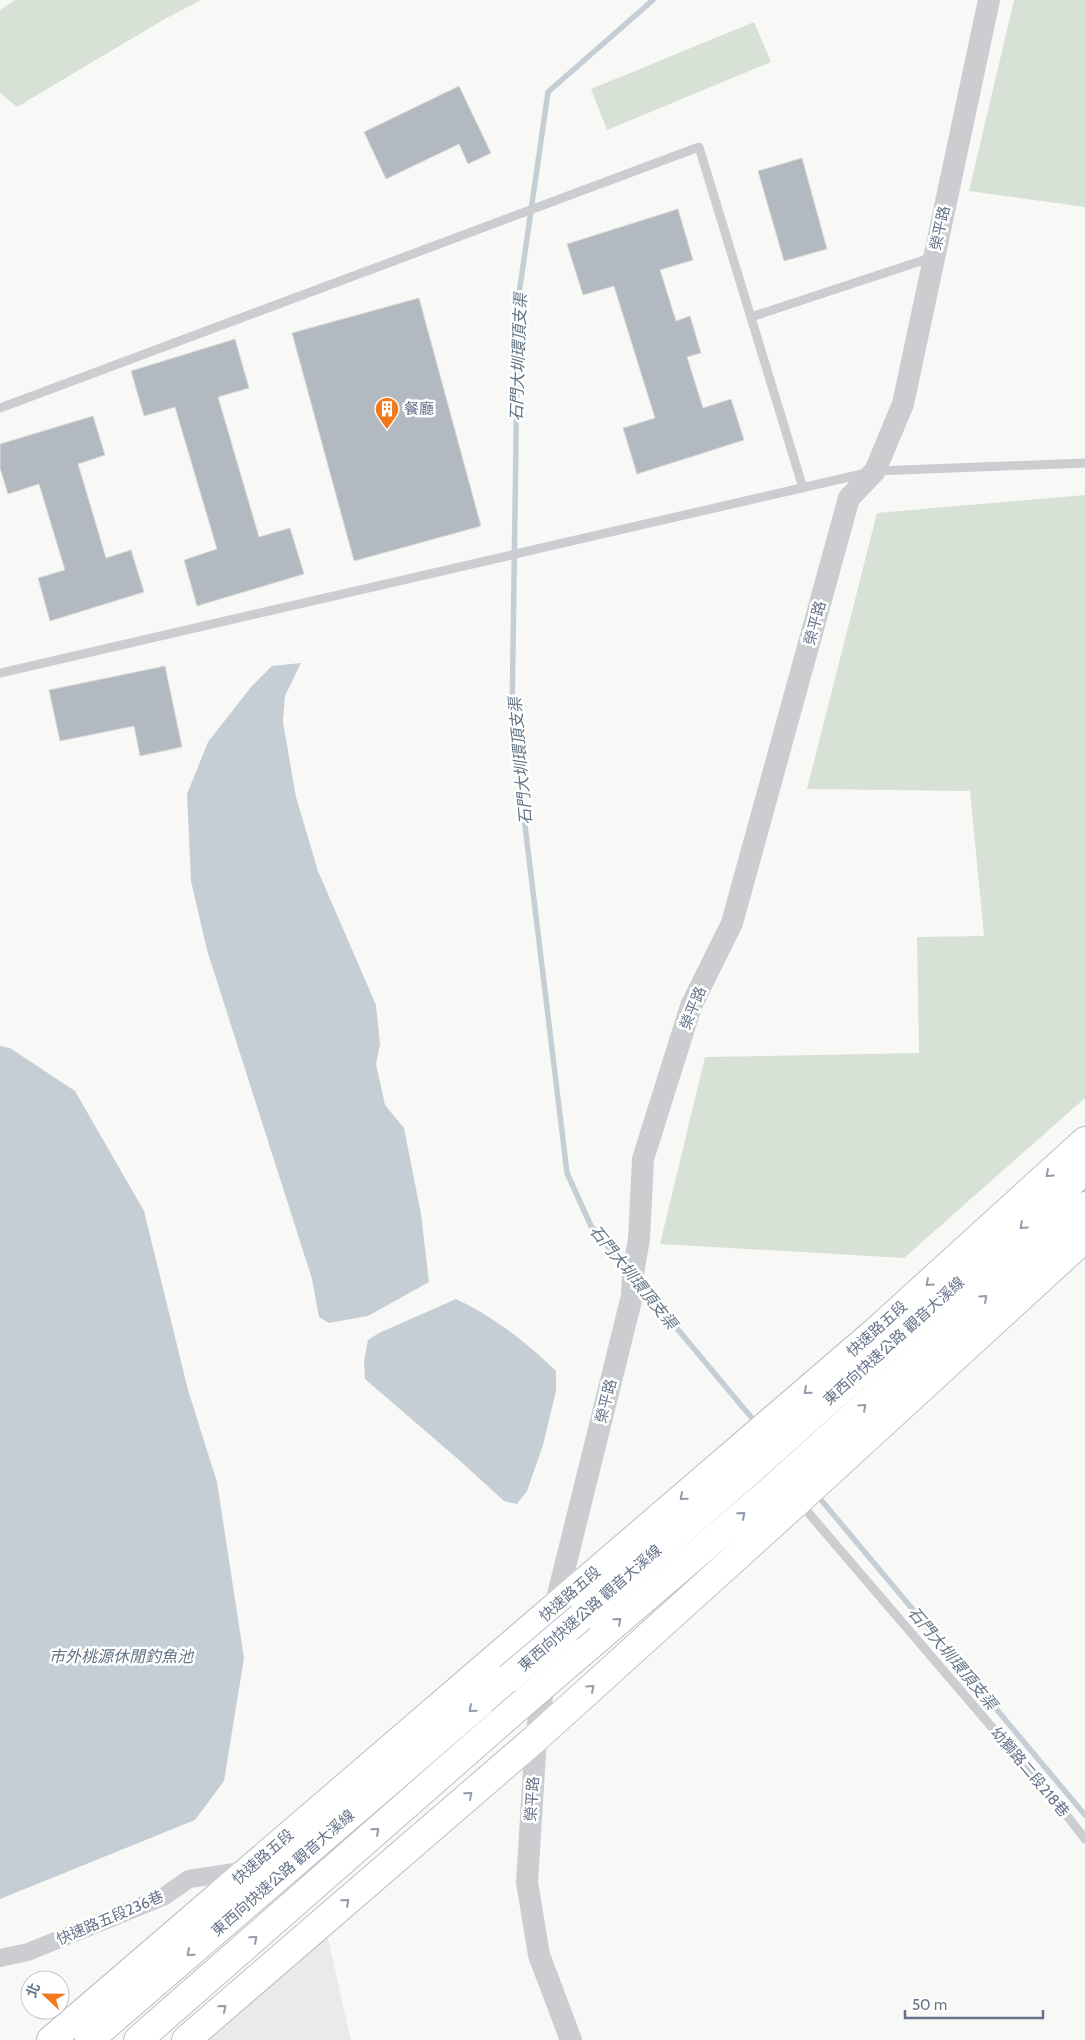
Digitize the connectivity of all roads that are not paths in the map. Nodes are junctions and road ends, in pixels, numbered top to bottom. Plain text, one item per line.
1 (989, 0) edge
2 (934, 256) junction
3 (751, 317) junction
4 (0, 408) edge
5 (1085, 463) edge
6 (875, 471) junction
7 (803, 488) junction
8 (0, 672) edge
9 (1085, 1141) edge
10 (1085, 1170) edge
11 (1085, 1206) edge
12 (1085, 1238) edge
13 (798, 1501) junction
14 (554, 1607) junction
15 (536, 1738) junction
16 (1085, 1839) edge
17 (248, 1870) junction
18 (0, 1958) edge
19 (50, 2040) edge
20 (89, 2040) edge
21 (138, 2040) edge
22 (186, 2040) edge
23 (571, 2040) edge

1 - 2 street, 榮平路
2 - 3 lane
2 - 6 street, 榮平路
3 - 4 lane
3 - 7 lane
5 - 6 lane
6 - 7 lane
6 - 14 street, 榮平路
7 - 8 lane
9 -> 14 main road, 快速路五段
10 -> 20 main road, 東西向快速公路 觀音大溪線, bridge
21 -> 11 main road, 東西向快速公路 觀音大溪線, bridge
12 - 13 main road
15 -> 13 main road
13 - 16 lane, 幼獅路二段218巷
14 - 15 street, 榮平路
14 - 17 main road, 快速路五段
22 -> 15 main road
15 - 23 street, 榮平路
17 - 18 street, 快速路五段236巷
17 - 19 main road, 快速路五段

